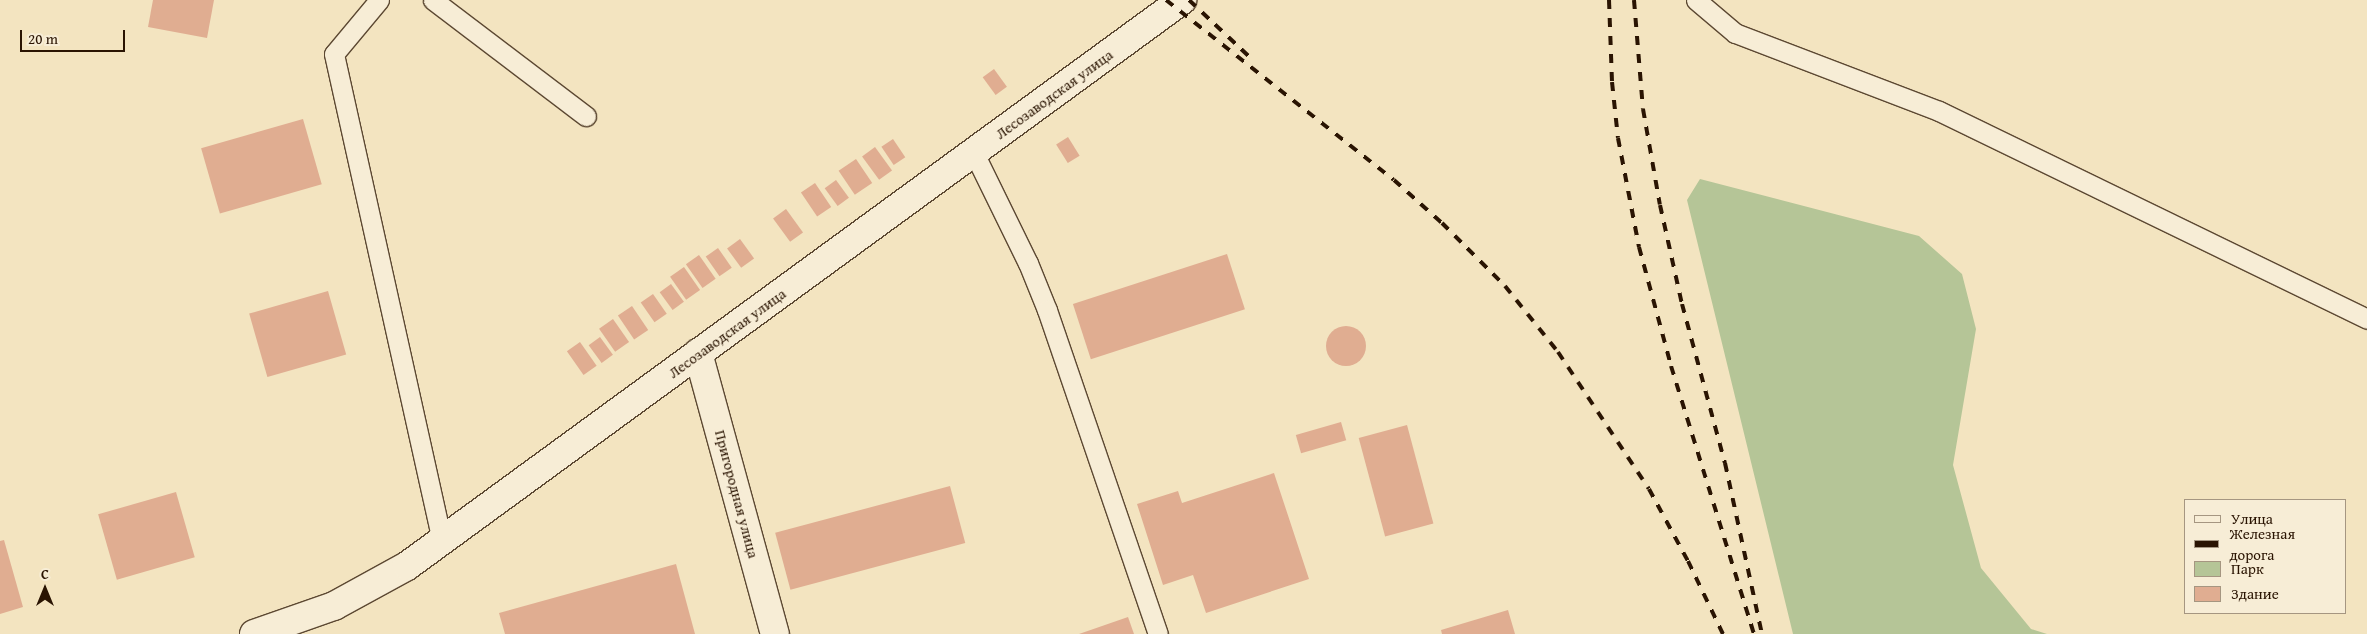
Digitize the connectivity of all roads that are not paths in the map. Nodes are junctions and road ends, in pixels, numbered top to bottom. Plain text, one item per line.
1 (378, 0) edge
2 (433, 0) edge
3 (1182, 0) edge
4 (1696, 0) edge
5 (586, 116) dead end
6 (974, 153) junction
7 (2367, 320) edge
8 (698, 354) junction
9 (442, 540) junction
10 (254, 634) edge
11 (775, 634) edge
12 (1158, 634) edge

1 - 9 lane
2 - 5 lane
3 - 6 street, Лесозаводская улица
4 - 7 lane
6 - 8 street, Лесозаводская улица
6 - 12 lane
8 - 9 street, Лесозаводская улица
8 - 11 street, Пригородная улица
9 - 10 street, Лесозаводская улица

